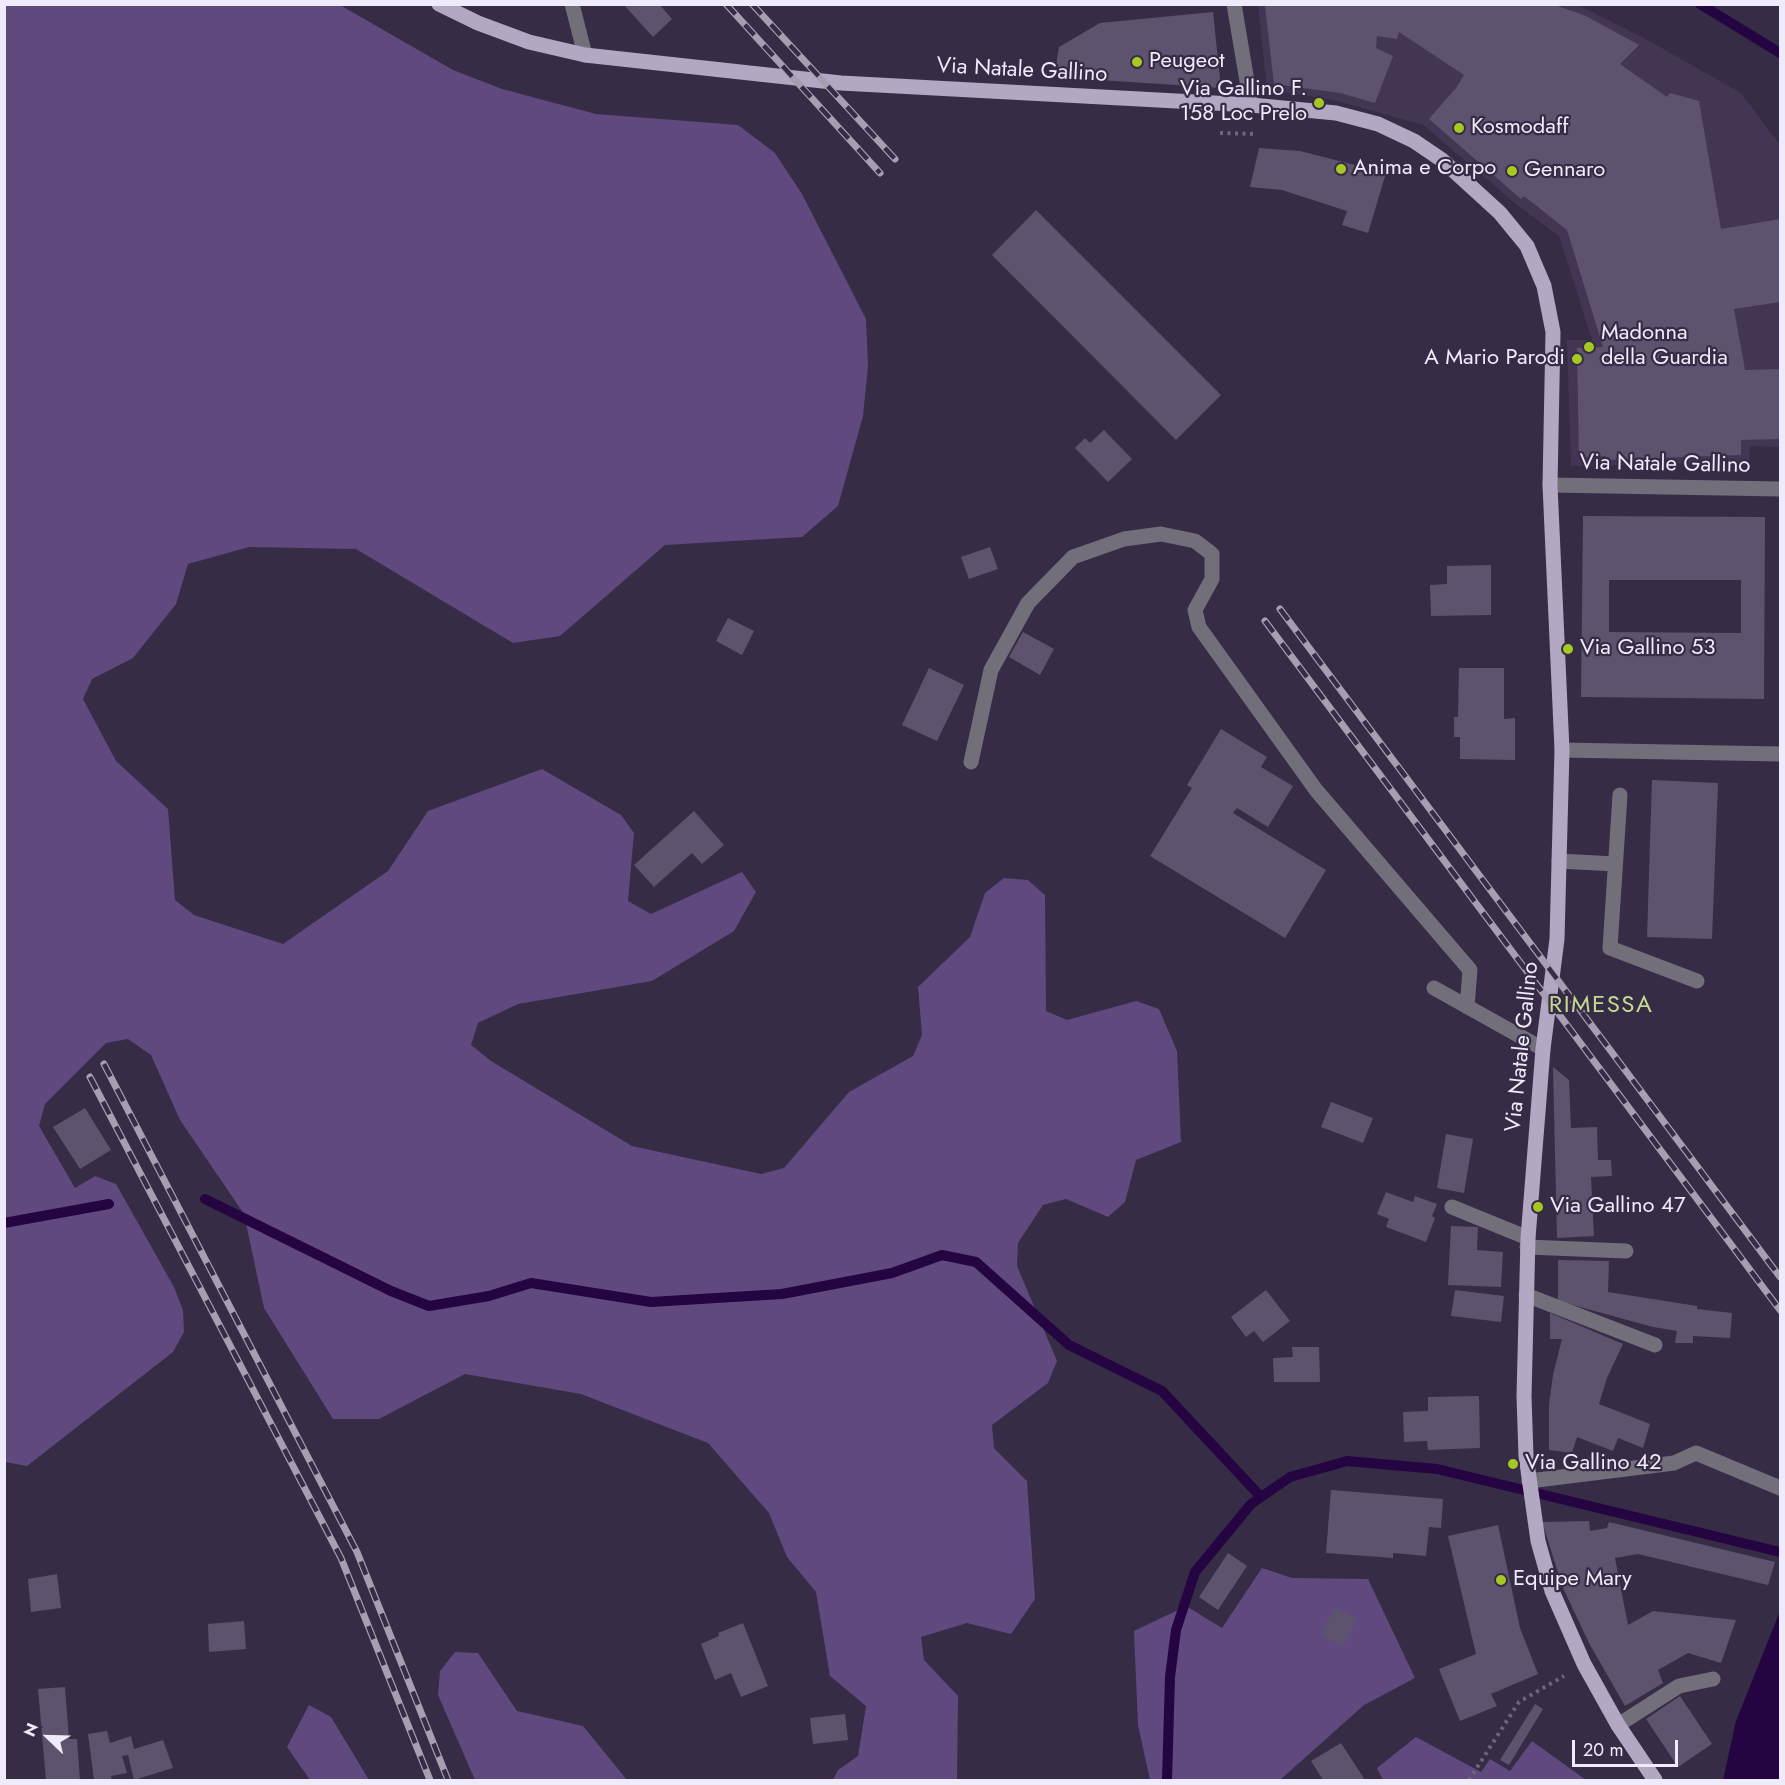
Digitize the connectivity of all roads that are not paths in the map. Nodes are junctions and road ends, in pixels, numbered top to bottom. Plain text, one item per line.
1 (439, 4) edge
2 (572, 4) edge
3 (1234, 6) edge
4 (585, 55) junction
5 (1251, 105) junction
6 (1550, 485) junction
7 (1780, 489) edge
8 (1562, 750) junction
9 (1780, 754) edge
10 (971, 762) dead end
11 (1620, 795) dead end
12 (1559, 861) junction
13 (1615, 864) junction
14 (1697, 981) dead end
15 (1434, 988) dead end
16 (1467, 1007) junction
17 (1543, 1049) junction
18 (1452, 1207) dead end
19 (1527, 1243) junction
20 (1626, 1251) dead end
21 (1526, 1295) junction
22 (1655, 1345) dead end
23 (1529, 1481) junction
24 (1780, 1488) edge
25 (1713, 1679) dead end
26 (1618, 1725) junction
27 (1654, 1780) edge

1 - 4 main road, Via Natale Gallino
2 - 4 street
3 - 5 street
4 - 5 main road, Via Natale Gallino
5 - 6 main road, Via Natale Gallino
6 - 7 street, Via Natale Gallino
6 - 8 main road, Via Natale Gallino
8 - 9 street
8 - 12 main road, Via Natale Gallino
10 - 16 street
11 - 13 street
12 - 13 street
12 - 17 main road, Via Natale Gallino
13 - 14 street
15 - 16 street
16 - 17 street
17 - 19 main road, Via Natale Gallino
18 - 19 street
19 - 20 street
19 - 21 main road, Via Natale Gallino
21 - 22 street
21 - 23 main road, Via Natale Gallino
23 - 24 street
23 - 26 main road, Via Natale Gallino
25 - 26 street
26 - 27 main road, Via Natale Gallino

